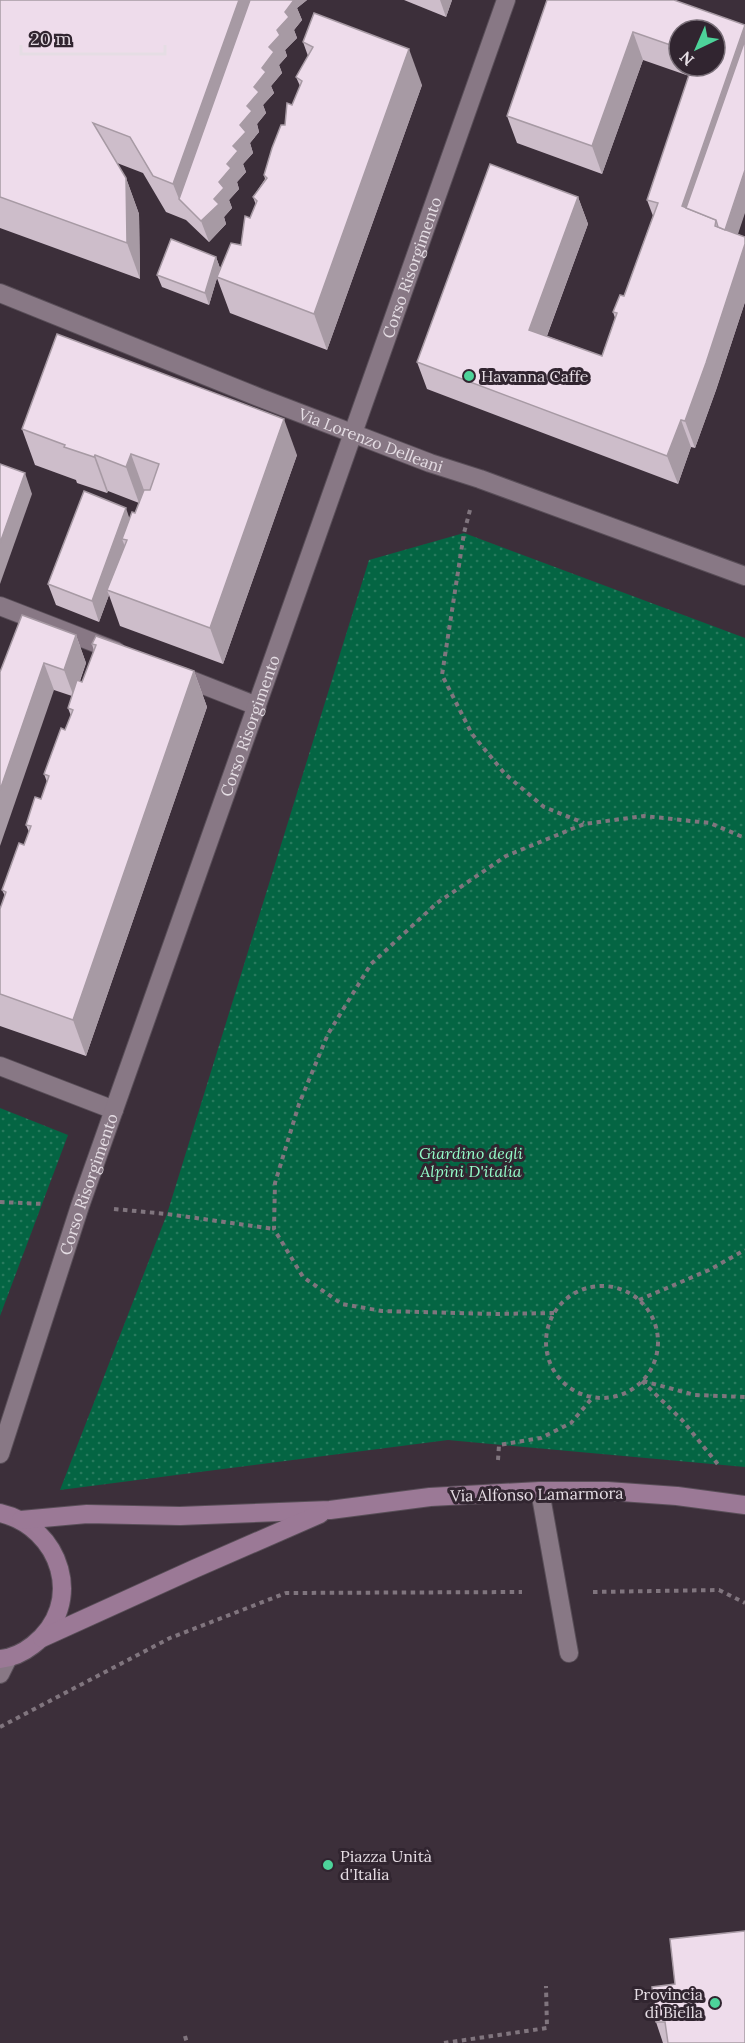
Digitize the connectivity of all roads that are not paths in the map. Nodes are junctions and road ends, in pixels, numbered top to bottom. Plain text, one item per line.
1 (506, 0) edge
2 (0, 293) edge
3 (354, 432) junction
4 (745, 576) edge
5 (0, 606) edge
6 (134, 658) edge
7 (156, 667) edge
8 (256, 706) junction
9 (0, 1066) edge
10 (114, 1110) junction
11 (0, 1454) edge
12 (540, 1491) junction
13 (742, 1504) edge
14 (330, 1510) junction
15 (0, 1513) edge
16 (21, 1520) junction
17 (42, 1638) junction
18 (569, 1653) dead end
19 (3, 1664) edge

1 - 3 street, Corso Risorgimento
2 - 3 street, Via Lorenzo Delleani
3 - 4 street, Via Lorenzo Delleani
3 - 8 street, Corso Risorgimento
5 - 6 street
7 - 8 street
8 - 10 street, Corso Risorgimento
9 - 10 street
10 - 11 street, Corso Risorgimento
12 - 13 main road, Via Alfonso Lamarmora
12 - 14 main road, Via Alfonso Lamarmora
12 - 18 street
14 - 16 main road, Via Alfonso Lamarmora
14 - 17 main road, Via Alfonso Lamarmora
15 - 16 main road, Via Alfonso Lamarmora
16 - 17 main road, Via Alfonso Lamarmora
17 - 19 main road, Via Alfonso Lamarmora

